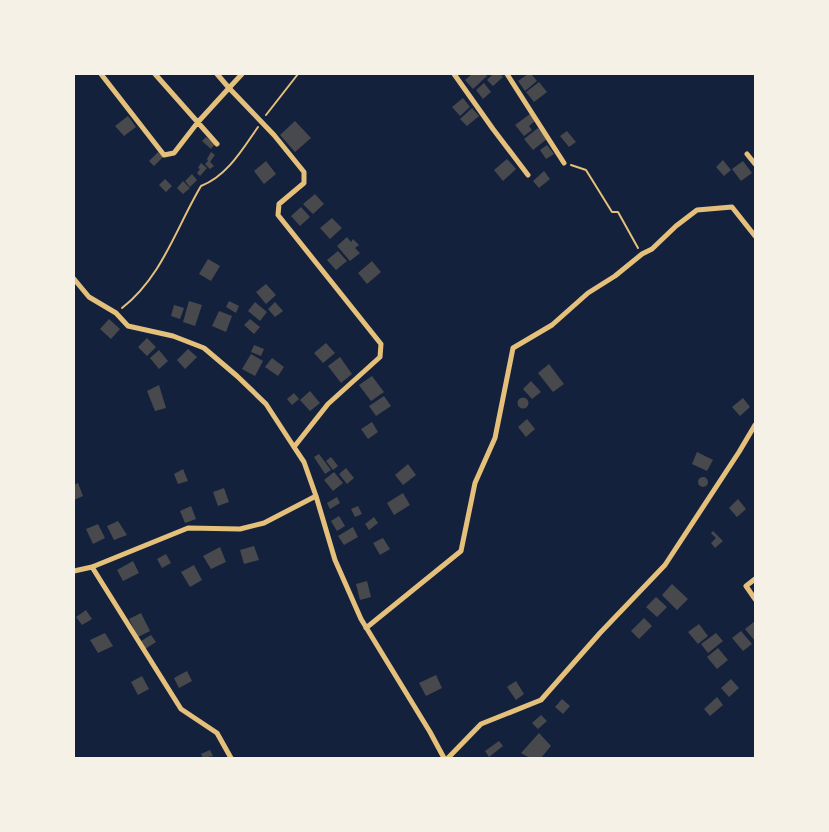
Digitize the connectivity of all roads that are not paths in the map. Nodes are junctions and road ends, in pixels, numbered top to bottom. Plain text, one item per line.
1 (101, 74) edge
2 (155, 74) edge
3 (217, 74) edge
4 (242, 74) edge
5 (454, 74) edge
6 (508, 74) edge
7 (229, 88) junction
8 (198, 122) junction
9 (217, 144) dead end
10 (747, 154) dead end
11 (564, 164) road end
12 (755, 164) edge
13 (528, 175) dead end
14 (755, 236) edge
15 (74, 279) edge
16 (755, 427) edge
17 (294, 447) junction
18 (316, 496) junction
19 (92, 567) junction
20 (74, 571) edge
21 (755, 579) edge
22 (755, 599) edge
23 (366, 628) junction
24 (231, 758) edge
25 (444, 758) edge
26 (448, 758) edge

1 - 8 street
2 - 8 street
3 - 7 street
4 - 7 street
5 - 13 street
6 - 11 street
7 - 8 street
7 - 17 street
8 - 9 street
10 - 12 street
14 - 23 street
15 - 17 street
16 - 26 street
17 - 18 street
18 - 19 street
18 - 23 street
19 - 20 street
19 - 24 street
21 - 22 street
23 - 25 street

